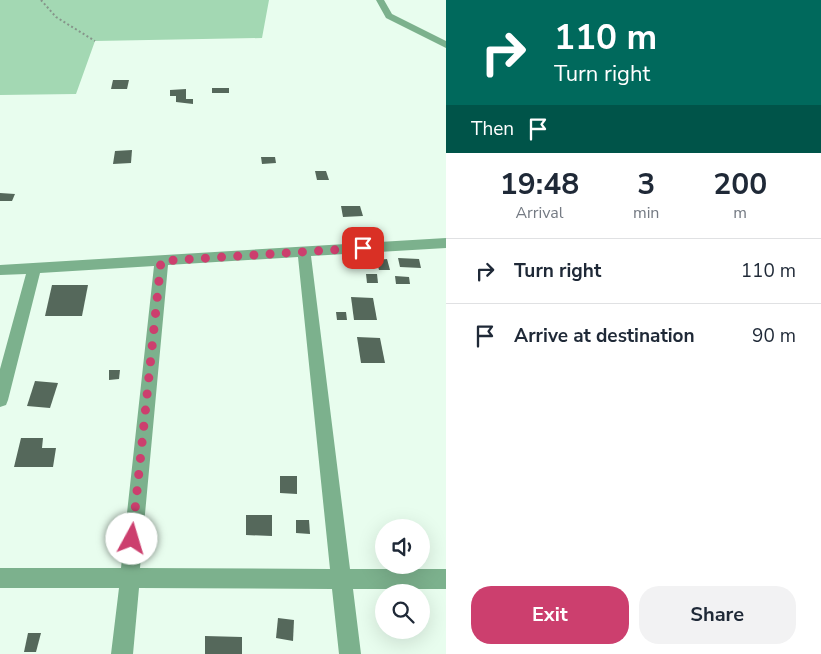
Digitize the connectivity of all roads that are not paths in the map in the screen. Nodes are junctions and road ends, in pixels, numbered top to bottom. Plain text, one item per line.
1 (380, 0) edge
2 (446, 45) edge
3 (445, 248) edge
4 (304, 252) junction
5 (161, 261) junction
6 (34, 268) junction
7 (0, 270) edge
8 (0, 400) edge
9 (0, 578) edge
10 (128, 578) junction
11 (342, 579) junction
12 (446, 579) edge
13 (122, 654) edge
14 (350, 654) edge

1 - 2 street
3 - 4 street
4 - 5 street
4 - 11 street
5 - 6 street
5 - 10 street
6 - 7 street
6 - 8 street
9 - 10 street
10 - 11 street
10 - 13 street
11 - 12 street
11 - 14 street

